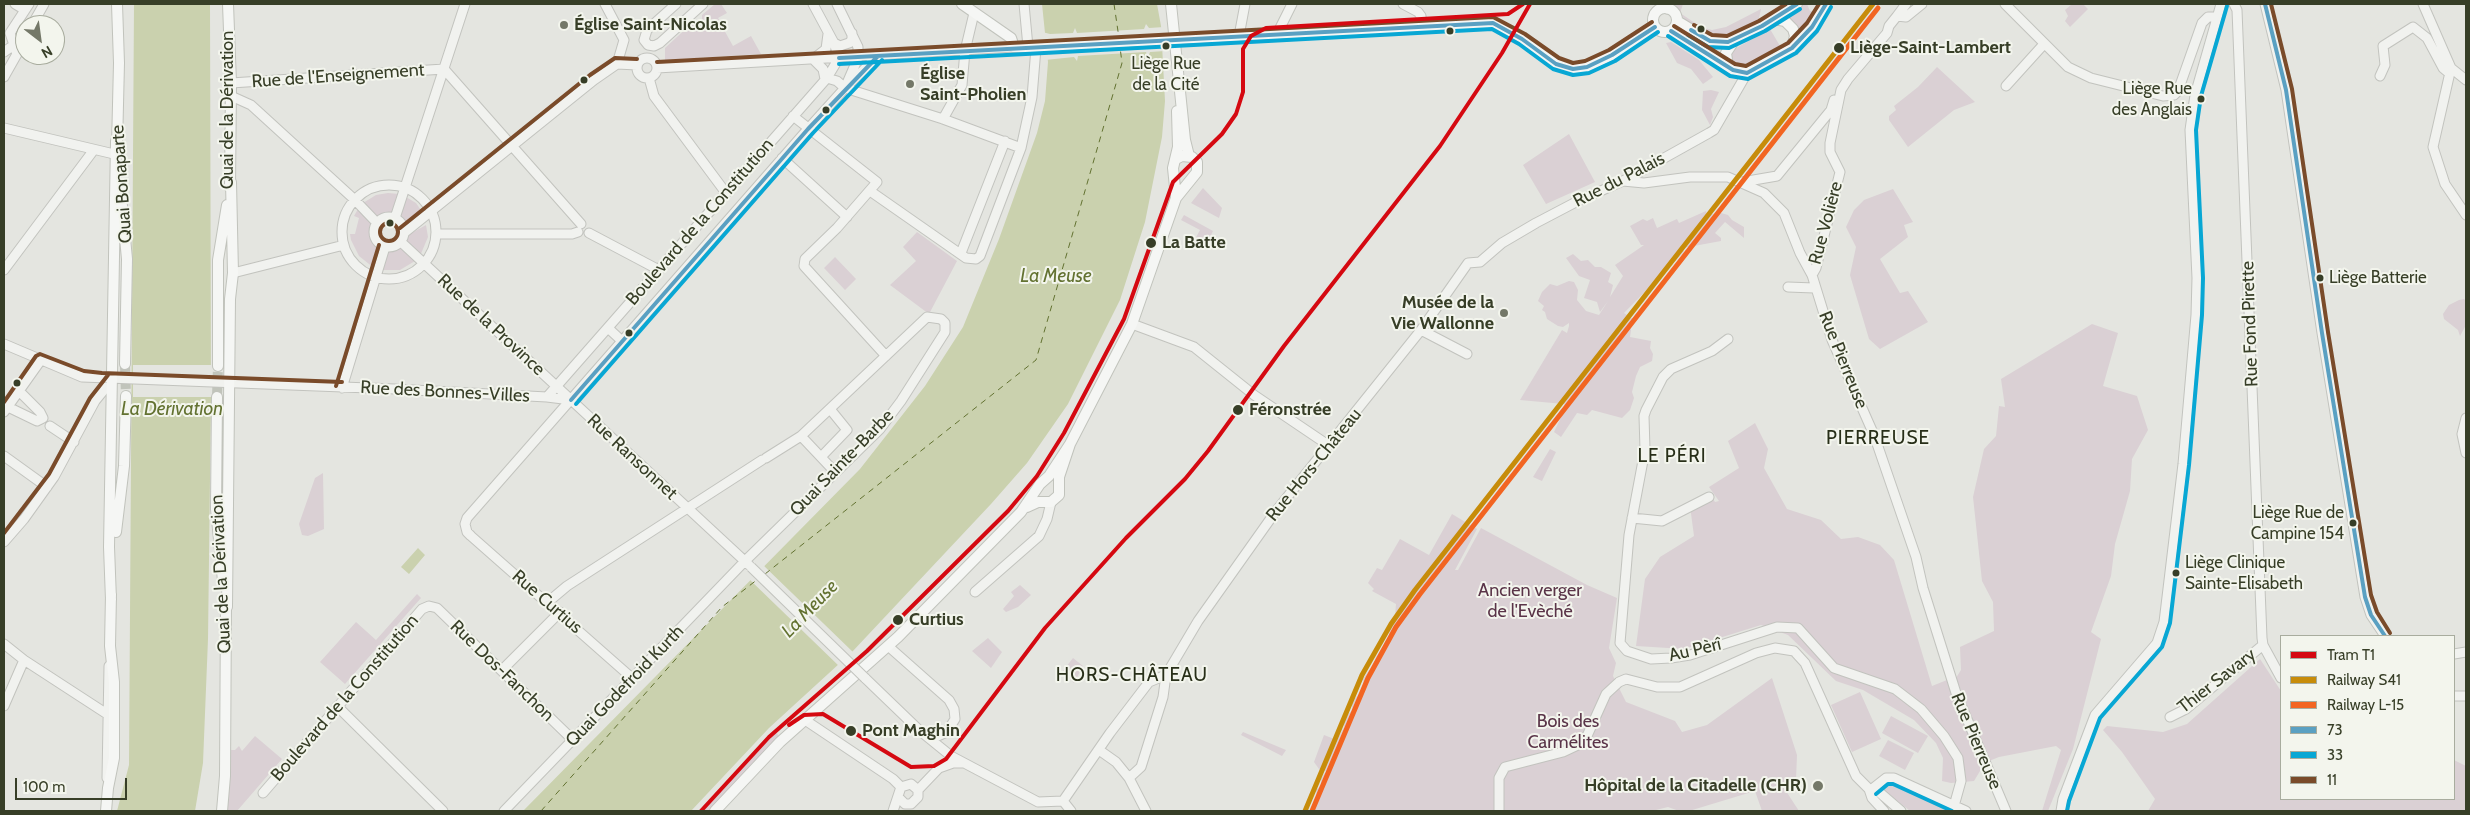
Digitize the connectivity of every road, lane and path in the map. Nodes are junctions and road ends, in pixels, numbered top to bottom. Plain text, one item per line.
1 (15, 4) edge
2 (44, 4) edge
3 (117, 4) edge
4 (228, 4) edge
5 (465, 4) edge
6 (606, 4) edge
7 (676, 4) edge
8 (703, 4) edge
9 (814, 4) edge
10 (837, 4) edge
11 (962, 4) edge
12 (1024, 4) edge
13 (1171, 4) edge
14 (1245, 4) edge
15 (1292, 4) edge
16 (1403, 4) edge
17 (1797, 4) edge
18 (1826, 4) edge
19 (1906, 4) edge
20 (1922, 4) edge
21 (2005, 4) edge
22 (2221, 4) edge
23 (2234, 4) edge
24 (2265, 4) edge
25 (2422, 4) edge
26 (1666, 6) edge
27 (27, 7) edge
28 (974, 13) junction
29 (38, 15) edge
30 (1897, 16) junction
31 (2216, 17) junction
32 (1774, 19) junction
33 (1677, 20) junction
34 (1422, 26) junction
35 (1655, 28) junction
36 (828, 31) junction
37 (1671, 31) junction
38 (852, 33) junction
39 (1277, 34) junction
40 (1239, 36) junction
41 (1180, 38) junction
42 (1734, 41) junction
43 (14, 43) junction
44 (834, 43) junction
45 (2044, 44) junction
46 (651, 46) junction
47 (1014, 47) junction
48 (1035, 47) junction
49 (1792, 48) junction
50 (965, 51) junction
51 (4, 52) edge
52 (878, 56) junction
53 (649, 58) junction
54 (840, 58) junction
55 (858, 58) junction
56 (813, 59) junction
57 (617, 64) junction
58 (637, 66) junction
59 (1728, 67) junction
60 (657, 68) junction
61 (444, 69) junction
62 (2450, 70) junction
63 (1747, 73) junction
64 (2380, 76) dead end
65 (4, 77) edge
66 (649, 78) junction
67 (826, 79) junction
68 (2466, 80) edge
69 (231, 82) junction
70 (1179, 82) junction
71 (2006, 86) dead end
72 (844, 88) junction
73 (1843, 88) junction
74 (231, 96) junction
75 (793, 116) junction
76 (943, 119) junction
77 (4, 128) edge
78 (808, 129) junction
79 (116, 141) junction
80 (1005, 141) junction
81 (514, 146) junction
82 (1021, 148) junction
83 (93, 150) junction
84 (114, 154) junction
85 (1189, 156) junction
86 (782, 158) junction
87 (1176, 159) junction
88 (1175, 175) junction
89 (1190, 179) junction
90 (1623, 181) junction
91 (231, 182) junction
92 (1742, 182) junction
93 (406, 188) junction
94 (870, 191) junction
95 (726, 193) junction
96 (1176, 198) junction
97 (355, 200) junction
98 (432, 211) junction
99 (2466, 216) edge
100 (846, 217) junction
101 (395, 218) junction
102 (377, 223) junction
103 (579, 228) junction
104 (437, 234) junction
105 (402, 237) junction
106 (344, 245) junction
107 (385, 247) junction
108 (961, 253) junction
109 (1468, 263) joint
110 (424, 264) junction
111 (4, 270) edge
112 (659, 270) junction
113 (233, 273) junction
114 (1812, 275) junction
115 (375, 277) junction
116 (1788, 287) dead end
117 (1814, 288) junction
118 (1132, 324) junction
119 (608, 328) junction
120 (1421, 330) junction
121 (1728, 339) dead end
122 (622, 341) junction
123 (4, 344) edge
124 (1466, 354) dead end
125 (886, 356) junction
126 (41, 360) junction
127 (125, 364) tunnel mouth
128 (218, 366) tunnel mouth
129 (113, 379) junction
130 (233, 382) junction
131 (557, 386) junction
132 (342, 388) junction
133 (19, 391) junction
134 (126, 396) tunnel mouth
135 (217, 397) tunnel mouth
136 (548, 397) junction
137 (570, 400) junction
138 (6, 409) edge
139 (830, 409) junction
140 (2466, 418) edge
141 (50, 426) dead end
142 (801, 436) junction
143 (74, 442) junction
144 (1070, 444) junction
145 (1328, 445) junction
146 (2466, 453) edge
147 (4, 456) edge
148 (820, 457) junction
149 (835, 472) junction
150 (1046, 480) junction
151 (1058, 485) junction
152 (48, 487) junction
153 (1038, 490) junction
154 (1709, 497) dead end
155 (1048, 502) junction
156 (687, 507) junction
157 (1021, 512) junction
158 (1632, 518) junction
159 (465, 524) joint
160 (4, 542) edge
161 (748, 564) junction
162 (975, 592) dead end
163 (111, 600) junction
164 (548, 602) junction
165 (429, 606) joint
166 (227, 607) junction
167 (560, 612) junction
168 (2384, 635) edge
169 (4, 644) edge
170 (110, 646) junction
171 (888, 646) junction
172 (2263, 646) junction
173 (24, 660) junction
174 (502, 670) junction
175 (1166, 673) junction
176 (2280, 676) edge
177 (632, 678) junction
178 (4, 706) edge
179 (337, 706) junction
180 (107, 714) junction
181 (2170, 716) dead end
182 (805, 720) junction
183 (922, 732) junction
184 (573, 740) junction
185 (1099, 750) junction
186 (963, 763) junction
187 (1129, 778) junction
188 (901, 787) junction
189 (108, 788) junction
190 (1870, 789) junction
191 (918, 790) junction
192 (263, 793) dead end
193 (1063, 801) junction
194 (914, 802) junction
195 (902, 804) edge
196 (1954, 806) junction
197 (106, 811) edge
198 (222, 811) edge
199 (443, 811) edge
200 (504, 811) edge
201 (715, 811) edge
202 (893, 811) edge
203 (920, 811) edge
204 (1071, 811) edge
205 (1146, 811) edge
206 (1499, 811) edge
207 (1884, 811) edge
208 (1901, 811) edge
209 (1966, 811) edge
210 (2006, 811) edge
211 (2062, 811) edge

1 - 27 street
2 - 29 street
3 - 79 main road, Quai Bonaparte
4 - 69 main road, Quai de la Dérivation
5 - 61 street
6 - 57 street
7 - 46 street
8 - 46 street
9 - 36 street
10 - 38 street
11 - 28 main road
12 - 48 street
13 - 41 main road
14 - 40 street
15 - 39 street
16 - 34 street
17 - 32 main road
18 - 49 main road
19 - 30 street
20 - 30 street
21 - 45 street
22 - 31 street
23 - 172 street, Rue Fond Pirette
24 - 168 street
25 - 62 street
26 - 33 main road
26 - 35 main road
27 - 43 street
28 - 47 main road
28 - 50 street
30 - 73 street
31 - 45 street
31 - 211 street
32 - 42 main road
32 - 49 main road
33 - 37 main road
33 - 42 main road
34 - 35 main road
34 - 39 main road
35 - 37 main road
36 - 44 street
36 - 56 street
37 - 59 main road
38 - 44 street
38 - 55 street
39 - 40 main road
40 - 41 main road
41 - 48 main road, bridge
41 - 70 main road
42 - 59 main road
43 - 51 street
43 - 65 street
44 - 54 street
45 - 71 street
46 - 53 street
47 - 48 main road
47 - 50 street
48 - 82 street
49 - 63 main road
50 - 52 street
50 - 76 street
52 - 55 street
52 - 72 street, Boulevard de la Constitution
53 - 58 street
53 - 60 street
54 - 55 street
54 - 56 street
54 - 67 street, Boulevard de la Constitution
55 - 72 street, Boulevard de la Constitution
56 - 60 street
56 - 67 street
57 - 58 street
57 - 81 street
58 - 66 street
59 - 63 main road
60 - 66 street
61 - 69 street, Rue de l'Enseignement
61 - 81 street
61 - 93 street
62 - 64 street
62 - 68 street
62 - 99 street
63 - 90 street, Rue du Palais
66 - 95 street
67 - 72 street
67 - 75 street, Boulevard de la Constitution
69 - 74 main road, Quai de la Dérivation
70 - 85 main road
70 - 87 main road
72 - 76 street
72 - 78 street, Boulevard de la Constitution
73 - 92 street
73 - 114 street, Rue Volière
74 - 91 main road, Quai de la Dérivation
74 - 97 street
75 - 78 street
75 - 95 street, Boulevard de la Constitution
76 - 80 street
77 - 83 street
78 - 86 street, Boulevard de la Constitution
78 - 94 street
79 - 84 main road
79 - 127 main road, Quai Bonaparte
80 - 82 street
80 - 108 street
81 - 98 street
81 - 103 street
82 - 108 street
83 - 84 street
83 - 111 street
84 - 129 main road
85 - 87 main road
85 - 89 main road
86 - 100 street
86 - 122 street, Boulevard de la Constitution
87 - 88 main road
88 - 89 main road
88 - 96 main road
89 - 96 main road
90 - 92 street, Rue Pierreuse
90 - 109 street, Rue du Palais
91 - 113 main road
91 - 128 main road, Quai de la Dérivation
92 - 114 street, Rue Pierreuse
93 - 97 street
93 - 98 street
93 - 101 street
94 - 100 street
94 - 108 street
95 - 112 street, Boulevard de la Constitution
96 - 118 main road
97 - 102 street
97 - 106 street
98 - 104 street
98 - 105 street
100 - 125 street
101 - 102 street
101 - 105 street
102 - 107 street
103 - 104 street
103 - 112 street
104 - 110 street
105 - 107 street
105 - 110 street, Rue de la Province
106 - 113 street
106 - 115 street
107 - 115 street
109 - 120 street, Rue Hors-Château
110 - 115 street
110 - 131 street, Rue de la Province
112 - 119 street, Boulevard de la Constitution
113 - 130 main road
114 - 117 street, Rue Pierreuse
115 - 132 street
116 - 117 street
117 - 210 street, Rue Pierreuse
118 - 144 main road
118 - 145 street
119 - 122 street
119 - 131 street, Boulevard de la Constitution
120 - 124 street
120 - 145 street, Rue Hors-Château
121 - 158 street, Au Pèrî
122 - 137 street, Boulevard de la Constitution
123 - 126 street, Rue des Bonnes-Villes
125 - 139 street
125 - 149 street, Quai Sainte-Barbe
126 - 129 street, Rue des Bonnes-Villes
126 - 133 street
129 - 130 street, Rue des Bonnes-Villes
129 - 143 street
129 - 163 main road
130 - 132 street, Rue des Bonnes-Villes
130 - 166 main road
131 - 136 street, Boulevard de la Constitution
131 - 137 street, Rue Ransonnet
132 - 136 street, Rue des Bonnes-Villes
133 - 138 street
133 - 138 street
134 - 163 main road
135 - 166 main road, Quai de la Dérivation
136 - 137 street, Rue des Bonnes-Villes
137 - 156 street, Rue Ransonnet
137 - 159 street, Boulevard de la Constitution
139 - 142 street
139 - 148 street
140 - 146 street
141 - 143 street
142 - 148 street
142 - 156 street
143 - 152 street
144 - 150 main road
144 - 151 main road
145 - 175 street, Rue Hors-Château
147 - 152 street
148 - 149 street
149 - 161 street, Quai Sainte-Barbe
150 - 151 main road
150 - 153 main road
151 - 155 main road
152 - 160 street
153 - 155 main road
153 - 157 main road
154 - 158 street
155 - 157 main road
155 - 162 street
156 - 161 street, Rue Ransonnet
156 - 164 street
157 - 171 main road
158 - 196 street, Au Pèrî
159 - 164 street, Rue Curtius
161 - 177 street, Quai Godefroid Kurth
161 - 183 street, bridge
163 - 170 main road
164 - 167 street, Rue Curtius
165 - 174 street, Rue Dos-Fanchon
165 - 179 street, Boulevard de la Constitution
166 - 198 main road, Quai de la Dérivation
167 - 174 street
167 - 177 street, Rue Curtius
169 - 173 street
170 - 180 street
170 - 189 main road
171 - 182 main road
171 - 183 street
172 - 176 street
172 - 181 street, Thier Savary
173 - 178 street
173 - 180 street
174 - 184 street, Rue Dos-Fanchon
175 - 185 street
175 - 187 street
177 - 184 street, Quai Godefroid Kurth
179 - 192 street, Boulevard de la Constitution
179 - 199 street
180 - 189 street
182 - 188 street
182 - 201 main road
183 - 186 street
184 - 200 street, Quai Godefroid Kurth
185 - 187 street
185 - 193 street
186 - 191 street
186 - 193 street
187 - 205 street
188 - 191 street
188 - 195 street
189 - 197 main road
190 - 196 street
190 - 206 street
190 - 207 street
190 - 208 street
191 - 194 street
193 - 204 street
194 - 195 street
194 - 203 street
195 - 202 street
196 - 209 street

